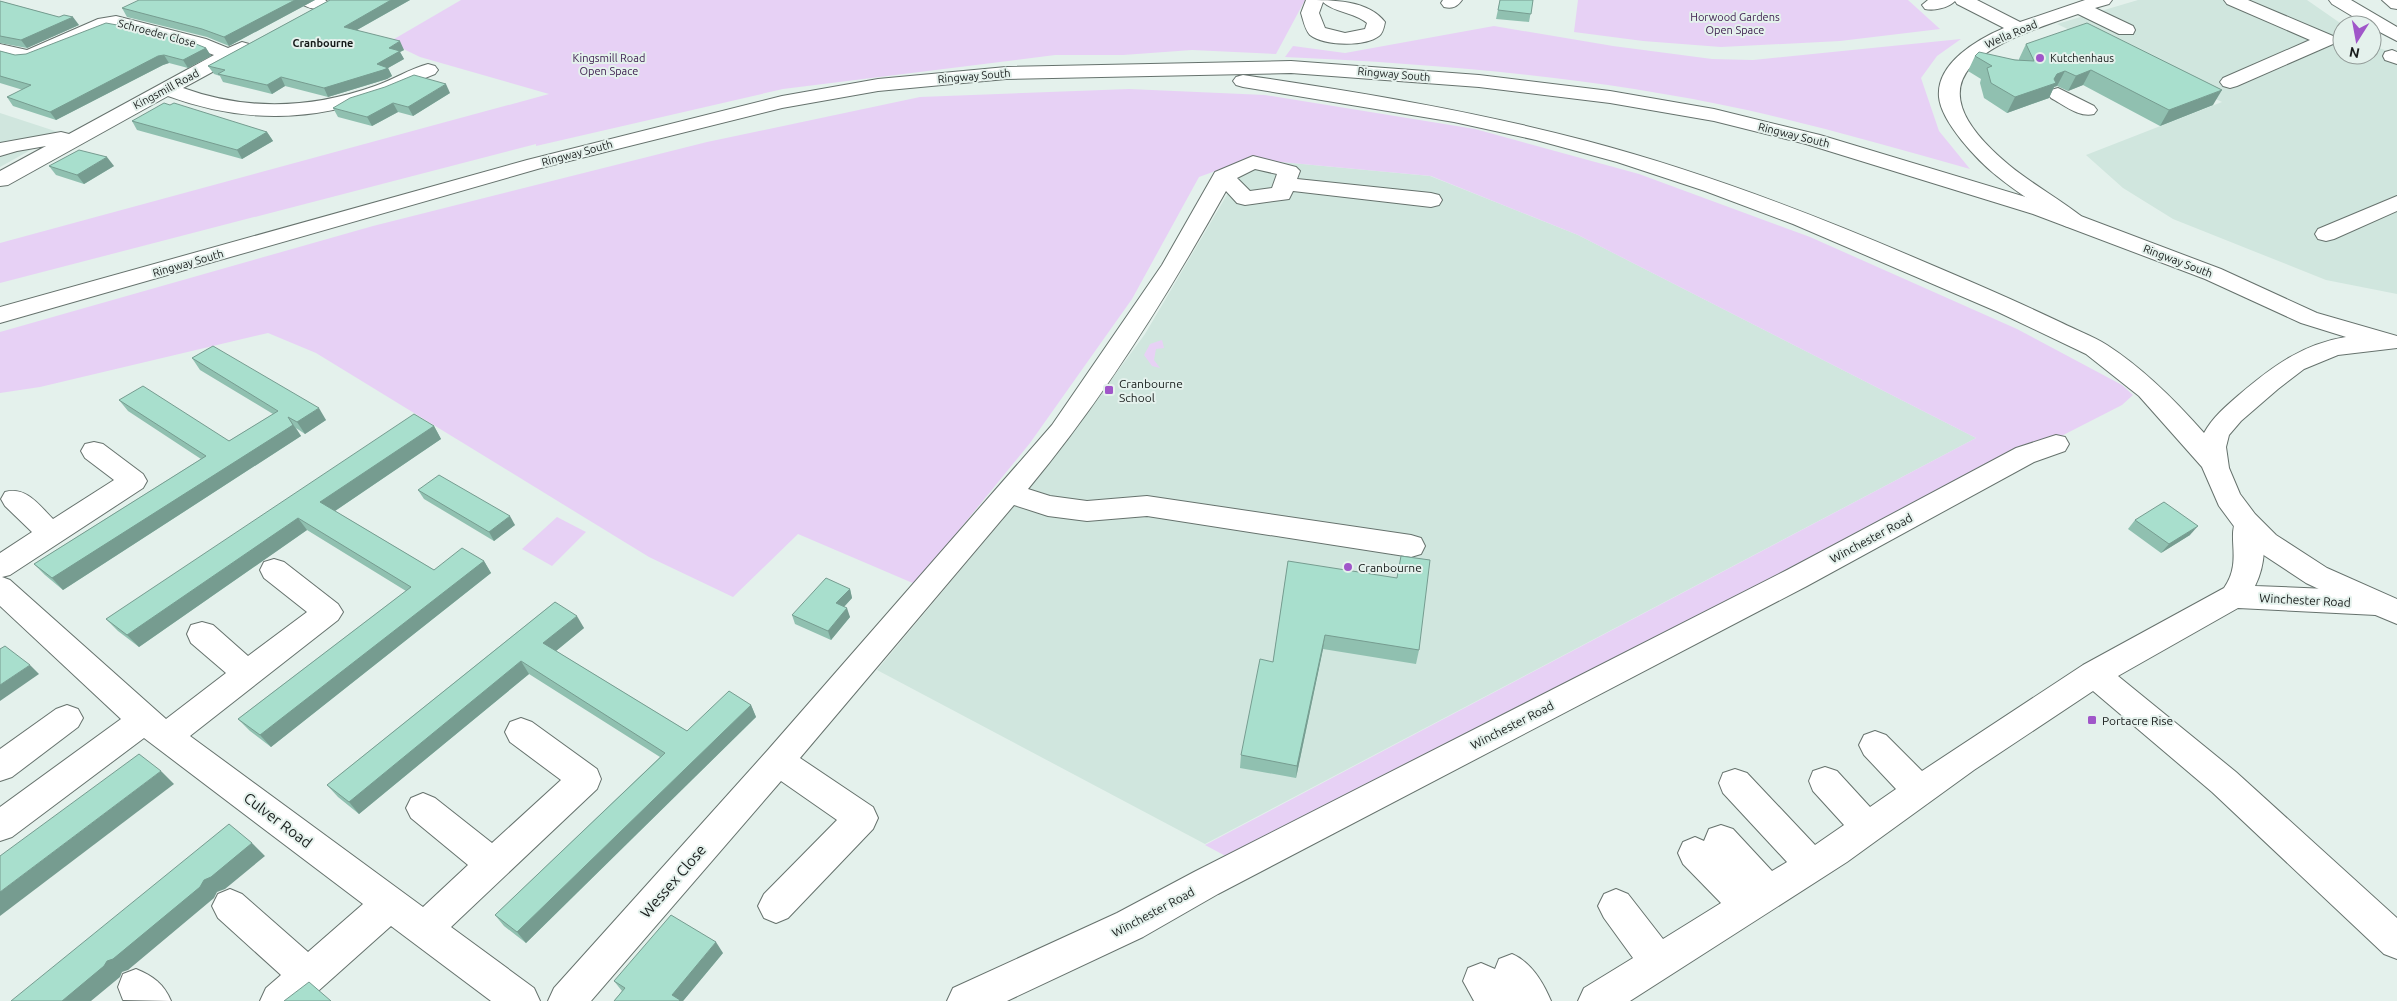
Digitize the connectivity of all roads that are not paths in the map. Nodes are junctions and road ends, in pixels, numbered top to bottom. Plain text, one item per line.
1 (1315, 0) edge
2 (1331, 0) edge
3 (1964, 0) edge
4 (2103, 0) edge
5 (2233, 0) edge
6 (2338, 0) edge
7 (2391, 0) edge
8 (320, 2) edge
9 (2397, 4) edge
10 (2080, 8) junction
11 (298, 18) edge
12 (2126, 30) dead end
13 (2010, 32) junction
14 (2397, 35) edge
15 (256, 41) edge
16 (0, 50) edge
17 (1974, 51) junction
18 (230, 55) junction
19 (1994, 60) edge
20 (428, 70) dead end
21 (1169, 71) junction
22 (2230, 82) dead end
23 (166, 90) junction
24 (2058, 94) edge
25 (2087, 110) dead end
26 (78, 136) junction
27 (0, 150) edge
28 (1223, 177) junction
29 (0, 180) edge
30 (1284, 184) junction
31 (1431, 200) dead end
32 (2397, 203) edge
33 (2073, 222) junction
34 (2326, 234) dead end
35 (0, 315) edge
36 (2393, 343) edge
37 (2056, 444) dead end
38 (94, 451) dead end
39 (2214, 463) junction
40 (1010, 493) junction
41 (15, 499) dead end
42 (2247, 524) junction
43 (50, 533) junction
44 (1411, 546) dead end
45 (0, 567) edge
46 (274, 570) dead end
47 (0, 588) edge
48 (2234, 596) junction
49 (2386, 607) edge
50 (202, 634) dead end
51 (248, 674) junction
52 (2094, 674) junction
53 (68, 718) dead end
54 (155, 728) junction
55 (521, 732) dead end
56 (1868, 751) dead end
57 (778, 761) junction
58 (0, 766) edge
59 (1825, 781) dead end
60 (1735, 783) dead end
61 (1913, 796) junction
62 (423, 808) dead end
63 (0, 826) edge
64 (1868, 828) junction
65 (1708, 846) dead end
66 (493, 865) junction
67 (1812, 866) junction
68 (1758, 900) junction
69 (390, 904) junction
70 (230, 906) dead end
71 (776, 906) dead end
72 (1616, 906) dead end
73 (424, 929) junction
74 (2397, 942) edge
75 (1658, 962) junction
76 (308, 976) junction
77 (1497, 985) edge
78 (279, 1001) edge
79 (521, 1001) edge
80 (567, 1001) edge
81 (966, 1001) edge
82 (1532, 1001) edge
83 (1597, 1001) edge

1 - 2 street
3 - 13 street
4 - 10 street, Wella Road
5 - 22 street
6 - 14 street
7 - 9 street
8 - 11 street
10 - 12 street
10 - 13 street, Wella Road
13 - 17 street, Wella Road
15 - 18 street, Kingsmill Road
16 - 18 street, Schroeder Close
17 - 19 street
17 - 33 street, Wella Road
18 - 23 street, Kingsmill Road
20 - 23 street
21 - 33 street, Ringway South
21 - 35 street, Ringway South
21 - 39 street, Ringway South
23 - 26 street, Kingsmill Road
24 - 25 street
26 - 27 street
26 - 29 street, Kingsmill Road
28 - 30 street
28 - 30 street
28 - 40 street, Wessex Close
30 - 31 street
32 - 34 street
33 - 36 street, Ringway South
36 - 39 street
37 - 81 street, Winchester Road
38 - 43 street
39 - 42 street
40 - 44 street
40 - 57 street, Wessex Close
41 - 43 street
42 - 48 street, Winchester Road
42 - 49 street
43 - 45 street
46 - 51 street
47 - 54 street, Culver Road
48 - 49 street, Winchester Road
48 - 52 street
50 - 51 street
51 - 54 street
52 - 61 street
52 - 74 street
53 - 58 street
54 - 63 street
54 - 69 street, Culver Road
55 - 66 street
56 - 61 street
57 - 71 street
57 - 80 street, Wessex Close
59 - 64 street
60 - 67 street
61 - 64 street
62 - 66 street
64 - 67 street
65 - 68 street
66 - 73 street
67 - 68 street
68 - 75 street
69 - 73 street, Culver Road
69 - 76 street
70 - 76 street
72 - 75 street
73 - 79 street, Culver Road
75 - 83 street
76 - 78 street
77 - 82 street

